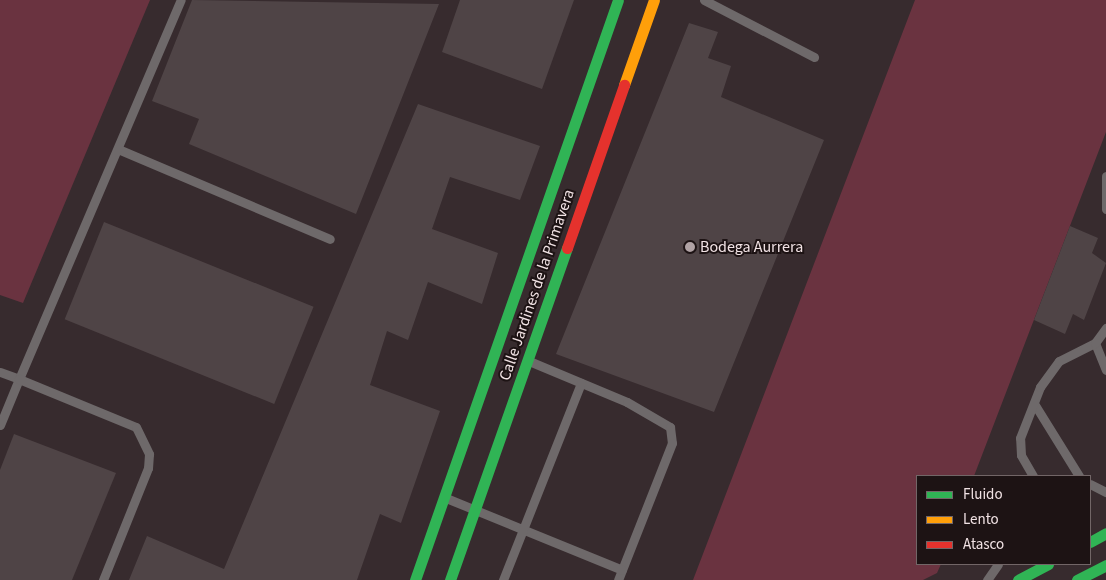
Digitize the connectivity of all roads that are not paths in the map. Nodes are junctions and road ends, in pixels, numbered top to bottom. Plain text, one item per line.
1 (181, 0) edge
2 (618, 0) edge
3 (654, 0) edge
4 (704, 0) edge
5 (611, 18) junction
6 (642, 30) junction
7 (814, 56) dead end
8 (118, 149) junction
9 (1106, 176) edge
10 (1106, 209) edge
11 (330, 239) dead end
12 (1106, 328) edge
13 (1095, 343) junction
14 (528, 361) junction
15 (1106, 370) edge
16 (0, 372) edge
17 (19, 379) junction
18 (581, 384) junction
19 (1036, 405) junction
20 (0, 425) edge
21 (1031, 475) edge
22 (1078, 475) edge
23 (1091, 484) edge
24 (1106, 492) edge
25 (445, 498) junction
26 (475, 510) junction
27 (522, 529) junction
28 (1106, 533) edge
29 (1091, 541) edge
30 (997, 565) edge
31 (1046, 565) edge
32 (1106, 565) edge
33 (622, 570) junction
34 (103, 580) edge
35 (415, 580) edge
36 (450, 580) edge
37 (503, 580) edge
38 (618, 580) edge
39 (987, 580) edge
40 (1018, 580) edge
41 (1077, 580) edge

1 - 8 lane
2 - 5 main road, Calle Jardines de la Primavera
3 - 6 main road, Calle Jardines de la Primavera
4 - 7 lane
5 - 6 main road
5 - 25 main road, Calle Jardines de la Primavera
6 - 14 main road, Calle Jardines de la Primavera
8 - 11 lane
8 - 17 lane
9 - 10 lane
12 - 13 lane
13 - 15 lane
13 - 19 lane
14 - 18 lane
14 - 26 main road, Calle Jardines de la Primavera
16 - 17 lane
17 - 20 lane
17 - 34 lane
18 - 27 lane
18 - 33 lane
19 - 21 lane
19 - 22 lane
23 - 24 lane
25 - 26 lane
25 - 35 main road, Calle Jardines de la Primavera
26 - 27 lane
26 - 36 main road, Calle Jardines de la Primavera
27 - 33 lane
27 - 37 lane
28 - 29 main road
30 - 39 lane
31 - 40 main road
32 - 41 main road
33 - 38 lane

